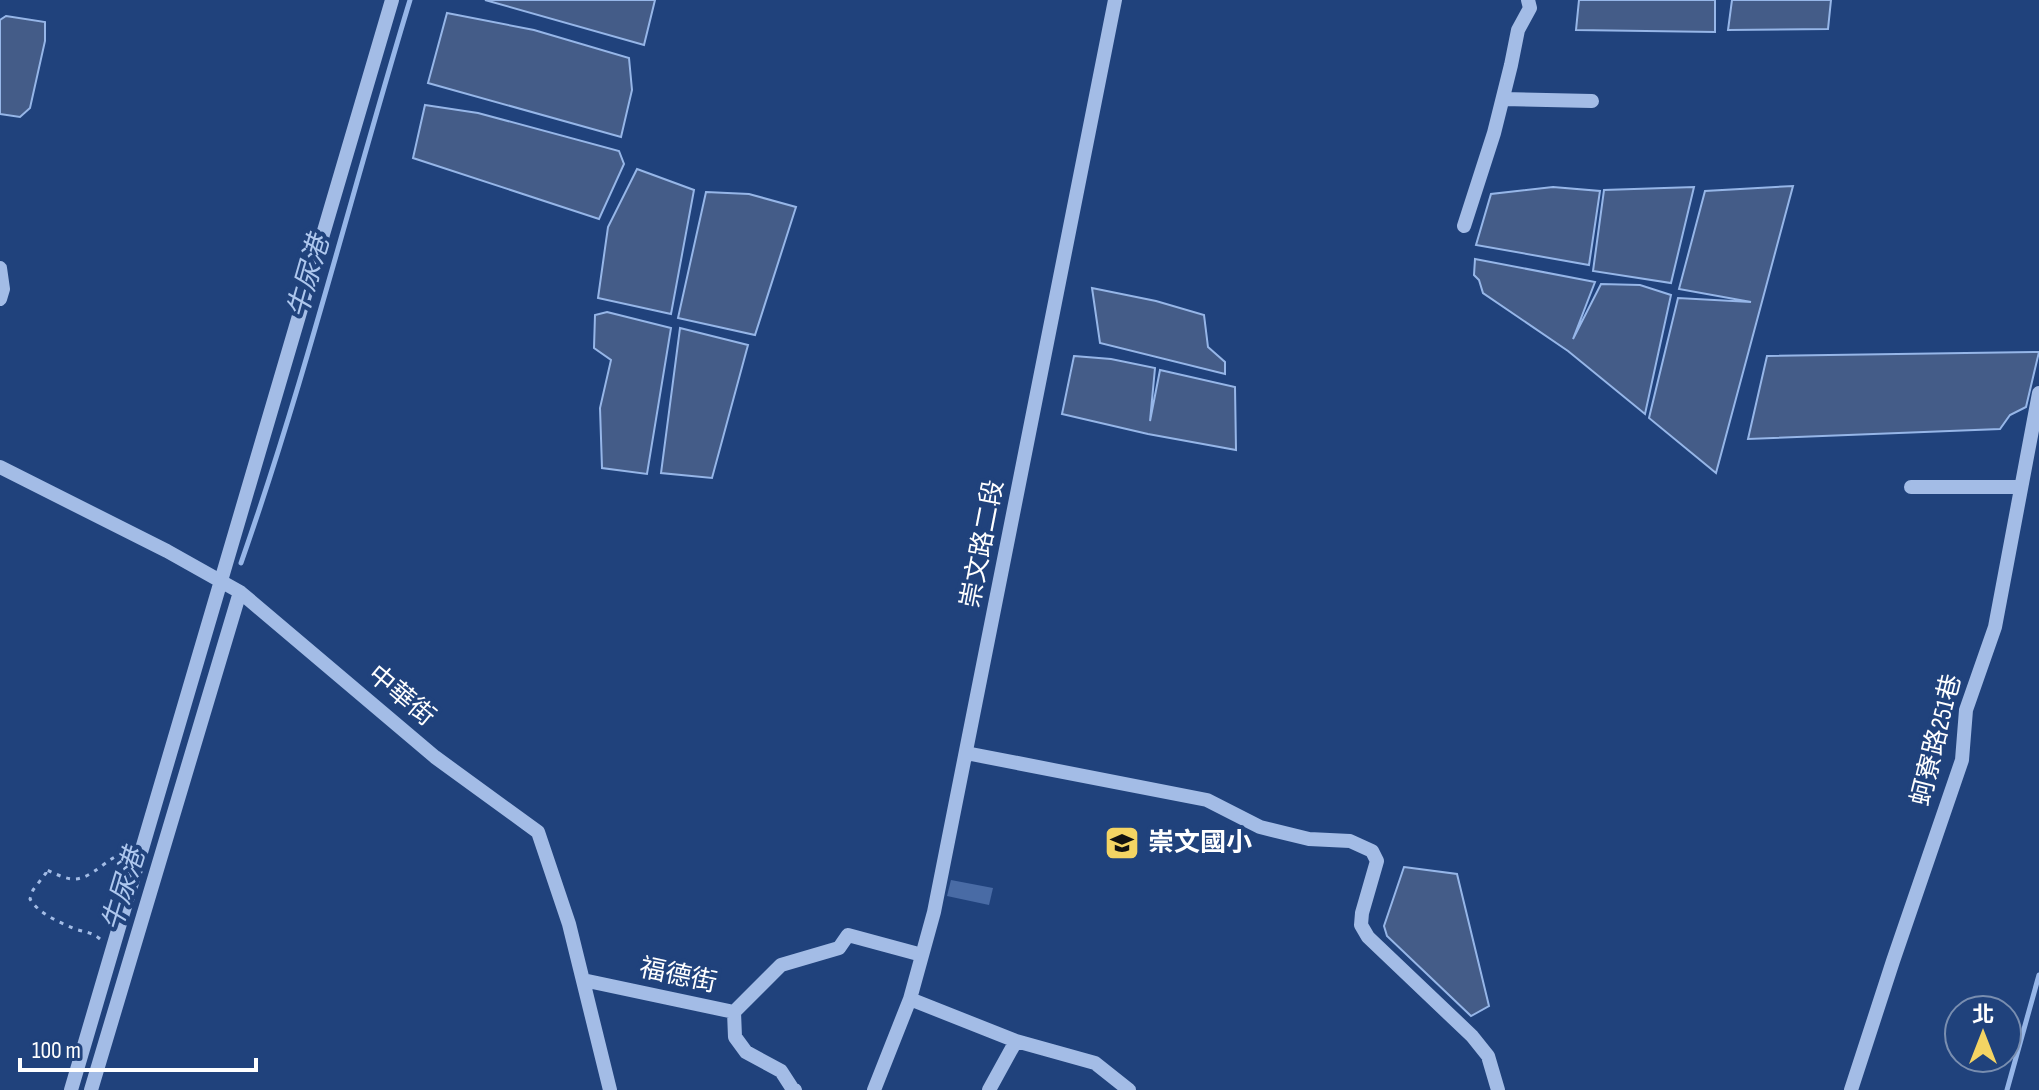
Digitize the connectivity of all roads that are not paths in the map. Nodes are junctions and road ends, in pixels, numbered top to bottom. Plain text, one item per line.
1 (392, 0) edge
2 (1115, 0) edge
3 (1528, 0) edge
4 (1503, 99) junction
5 (1592, 101) dead end
6 (1464, 226) dead end
7 (0, 268) edge
8 (0, 299) edge
9 (2039, 393) edge
10 (0, 467) edge
11 (1911, 487) dead end
12 (2021, 487) junction
13 (222, 582) junction
14 (240, 592) junction
15 (966, 753) junction
16 (922, 955) junction
17 (583, 980) junction
18 (910, 999) junction
19 (734, 1012) junction
20 (1016, 1041) junction
21 (71, 1090) edge
22 (91, 1090) edge
23 (610, 1090) edge
24 (795, 1090) edge
25 (874, 1090) edge
26 (989, 1090) edge
27 (1129, 1090) edge
28 (1498, 1090) edge
29 (1851, 1090) edge

1 - 13 street
2 - 15 street, 崇文路二段
3 - 4 street
4 - 5 street
4 - 6 street
7 - 8 street
9 - 12 street, 蚵寮路251巷
10 - 13 street, 中華街
11 - 12 street
12 - 29 street, 蚵寮路251巷
13 - 14 street, 中華街
13 - 21 street
14 - 17 street, 中華街
14 - 22 street
15 - 16 street, 崇文路二段
15 - 28 street
16 - 18 street, 崇文路二段
16 - 19 street, 福德街
17 - 19 street, 福德街
17 - 23 street, 中華街
18 - 20 street
18 - 25 street, 崇文路二段
19 - 24 street
20 - 26 street
20 - 27 street

